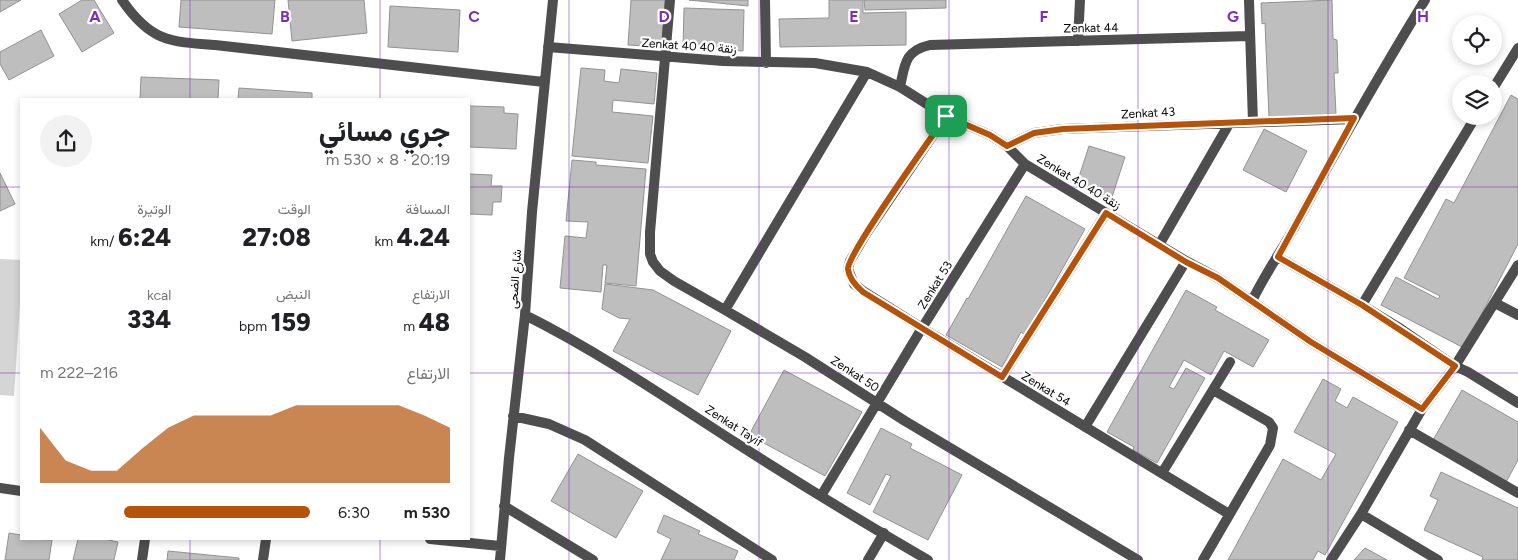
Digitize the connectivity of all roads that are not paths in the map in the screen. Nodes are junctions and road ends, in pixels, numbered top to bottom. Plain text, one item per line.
1 (122, 0) edge
2 (552, 0) edge
3 (670, 0) edge
4 (765, 0) edge
5 (1080, 0) edge
6 (1249, 0) edge
7 (1425, 0) edge
8 (1249, 36) junction
9 (1078, 41) junction
10 (548, 47) junction
11 (1518, 48) edge
12 (664, 56) junction
13 (766, 63) junction
14 (867, 72) junction
15 (1501, 75) edge
16 (544, 82) junction
17 (900, 87) junction
18 (946, 116) junction
19 (1354, 118) junction
20 (1253, 122) junction
21 (1229, 124) junction
22 (1471, 125) edge
23 (1007, 146) junction
24 (1025, 164) junction
25 (1106, 213) junction
26 (1159, 245) junction
27 (1278, 257) junction
28 (1186, 262) junction
29 (1518, 265) edge
30 (1252, 301) junction
31 (1495, 302) junction
32 (1362, 305) junction
33 (725, 310) junction
34 (525, 314) junction
35 (1518, 315) edge
36 (922, 328) junction
37 (1230, 362) dead end
38 (1455, 366) junction
39 (1002, 377) junction
40 (1213, 390) junction
41 (876, 403) junction
42 (1518, 403) edge
43 (1422, 409) junction
44 (513, 416) junction
45 (1085, 427) junction
46 (1409, 430) junction
47 (1162, 473) junction
48 (0, 488) edge
49 (20, 491) edge
50 (1518, 493) edge
51 (821, 496) junction
52 (504, 506) junction
53 (1230, 514) junction
54 (1361, 514) junction
55 (884, 533) junction
56 (145, 540) edge
57 (266, 540) edge
58 (440, 540) edge
59 (500, 546) junction
60 (142, 560) edge
61 (263, 560) edge
62 (500, 560) edge
63 (593, 560) edge
64 (772, 560) edge
65 (868, 560) edge
66 (928, 560) edge
67 (1138, 560) edge
68 (1203, 560) edge
69 (1331, 560) edge
70 (1438, 560) edge

1 - 16 street
2 - 10 street, شارع الضحى
3 - 12 street, Zenkat 50
4 - 13 street
5 - 9 street
6 - 8 street
7 - 19 street
8 - 9 street, Zenkat 44
8 - 20 street
9 - 17 street, Zenkat 44
10 - 12 street, Zenkat 40 زنقة 40
10 - 16 street, شارع الضحى
11 - 15 street
12 - 13 street, Zenkat 40 زنقة 40
12 - 33 street, Zenkat 50
13 - 14 street, Zenkat 40 زنقة 40
14 - 17 street, Zenkat 40 زنقة 40
14 - 33 street
16 - 34 street, شارع الضحى
17 - 18 street, Zenkat 40 زنقة 40
18 - 23 street, Zenkat 40 زنقة 40
18 - 36 street, Zenkat 54
19 - 20 street, Zenkat 43
19 - 27 street
20 - 21 street, Zenkat 43
21 - 23 street, Zenkat 43
21 - 26 street
22 - 32 street
23 - 24 street, Zenkat 40 زنقة 40
24 - 25 street, Zenkat 40 زنقة 40
24 - 36 street, Zenkat 53
25 - 26 street, Zenkat 40 زنقة 40
25 - 39 street
26 - 28 street, Zenkat 40 زنقة 40
27 - 30 street
27 - 32 street
28 - 30 street, Zenkat 40 زنقة 40
28 - 45 street
29 - 31 street
30 - 43 street, Zenkat 40 زنقة 40
31 - 35 street
31 - 38 street
32 - 38 street
33 - 41 street, Zenkat 50
34 - 44 street, شارع الضحى
34 - 51 street, Zenkat Tayif
36 - 39 street, Zenkat 54
36 - 41 street, Zenkat 53
37 - 40 street
38 - 42 street
38 - 43 street
39 - 45 street, Zenkat 54
40 - 47 street
40 - 53 street
41 - 51 street, Zenkat 53
41 - 67 street, Zenkat 50
43 - 46 street
44 - 52 street, شارع الضحى
44 - 64 street
45 - 47 street, Zenkat 54
46 - 50 street
46 - 54 street
47 - 53 street, Zenkat 54
48 - 49 street
51 - 55 street, Zenkat Tayif
52 - 59 street, شارع الضحى
52 - 63 street
53 - 68 street
54 - 69 street
54 - 70 street
55 - 65 street
55 - 66 street, Zenkat Tayif
56 - 60 street
57 - 61 street
58 - 59 street
59 - 62 street, شارع الضحى

